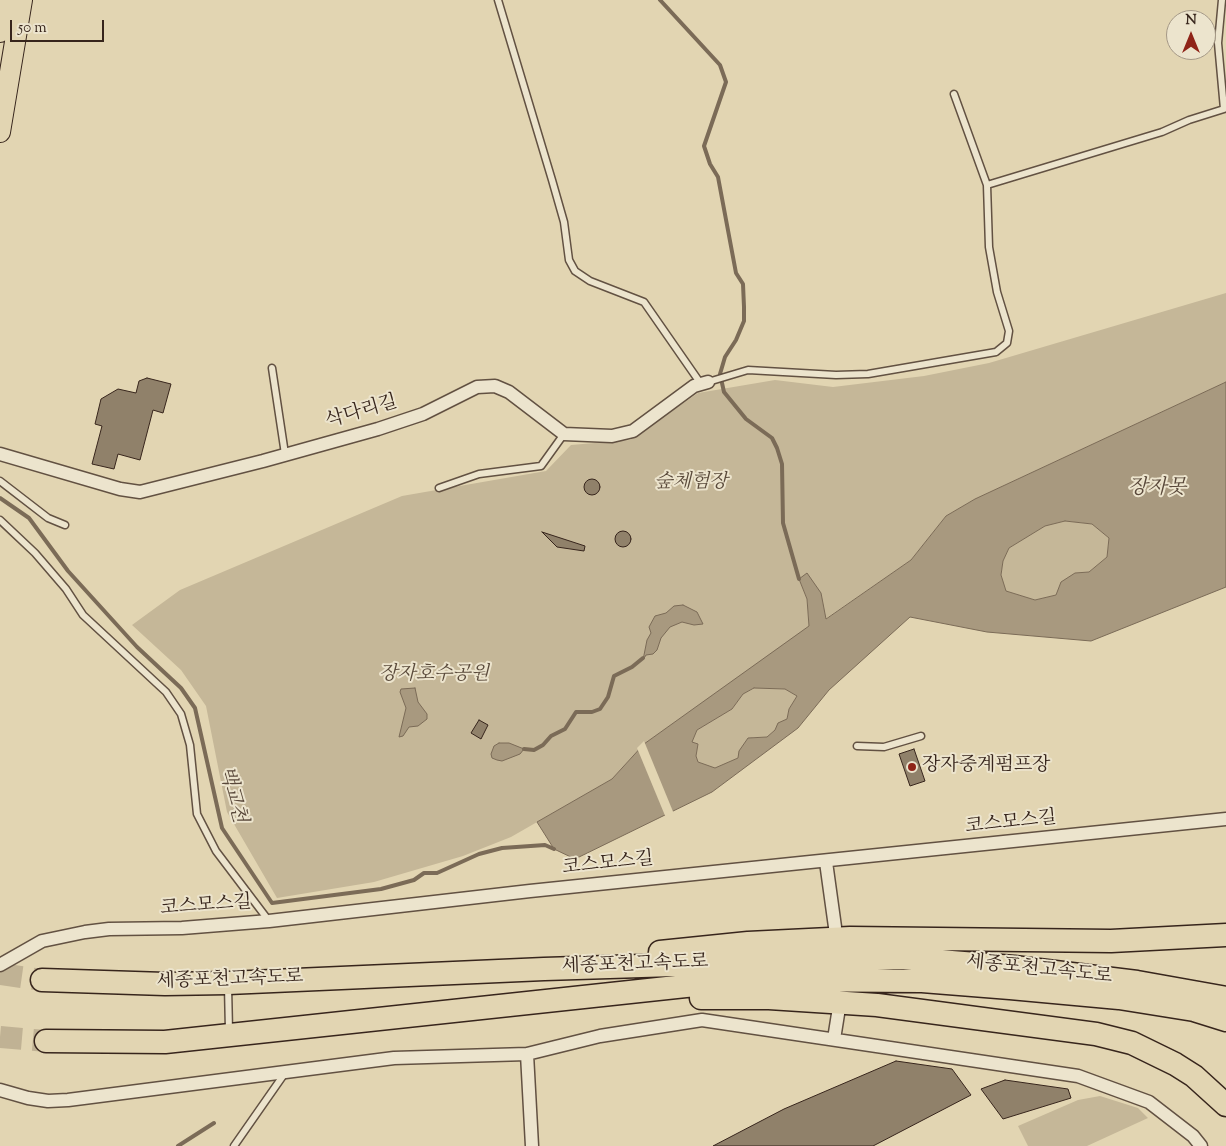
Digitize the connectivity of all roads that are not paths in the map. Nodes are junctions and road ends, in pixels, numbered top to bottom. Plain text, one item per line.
1 (5, 0) edge
2 (22, 0) edge
3 (498, 0) edge
4 (1222, 0) edge
5 (0, 32) edge
6 (954, 94) dead end
7 (1225, 109) edge
8 (0, 132) edge
9 (987, 185) junction
10 (272, 368) dead end
11 (705, 383) junction
12 (564, 434) junction
13 (0, 454) edge
14 (285, 454) junction
15 (0, 481) edge
16 (439, 488) dead end
17 (0, 520) edge
18 (66, 525) dead end
19 (921, 736) dead end
20 (857, 746) dead end
21 (1226, 819) edge
22 (826, 862) junction
23 (269, 921) junction
24 (835, 926) dead end
25 (1226, 935) edge
26 (0, 965) edge
27 (544, 968) junction
28 (42, 980) tunnel mouth
29 (228, 983) junction
30 (1226, 998) edge
31 (543, 1001) junction
32 (838, 1014) dead end
33 (1226, 1020) edge
34 (229, 1036) junction
35 (834, 1039) junction
36 (46, 1041) tunnel mouth
37 (527, 1054) junction
38 (287, 1070) junction
39 (0, 1090) edge
40 (1226, 1105) edge
41 (234, 1146) edge
42 (532, 1146) edge
43 (1201, 1146) edge

1 - 5 main road
2 - 8 main road
3 - 11 lane
4 - 7 lane
6 - 9 lane
7 - 9 lane
9 - 11 lane
10 - 14 lane
11 - 12 street
12 - 14 street, 삭다리길
12 - 16 lane
13 - 14 street, 삭다리길
15 - 18 lane
17 - 23 lane
19 - 20 lane
21 - 22 street, 코스모스길
22 - 23 street, 코스모스길
22 - 24 street
23 - 26 street, 코스모스길
25 - 27 highway
27 - 29 highway, 세종포천고속도로
27 - 30 highway, 세종포천고속도로
28 - 29 highway, 세종포천고속도로
29 - 34 lane
31 - 33 highway, 세종포천고속도로
31 - 34 highway, 세종포천고속도로
31 - 40 highway
32 - 35 street
34 - 36 highway, 세종포천고속도로
35 - 37 street
35 - 43 street
37 - 38 street
37 - 42 street
38 - 39 street
38 - 41 lane

